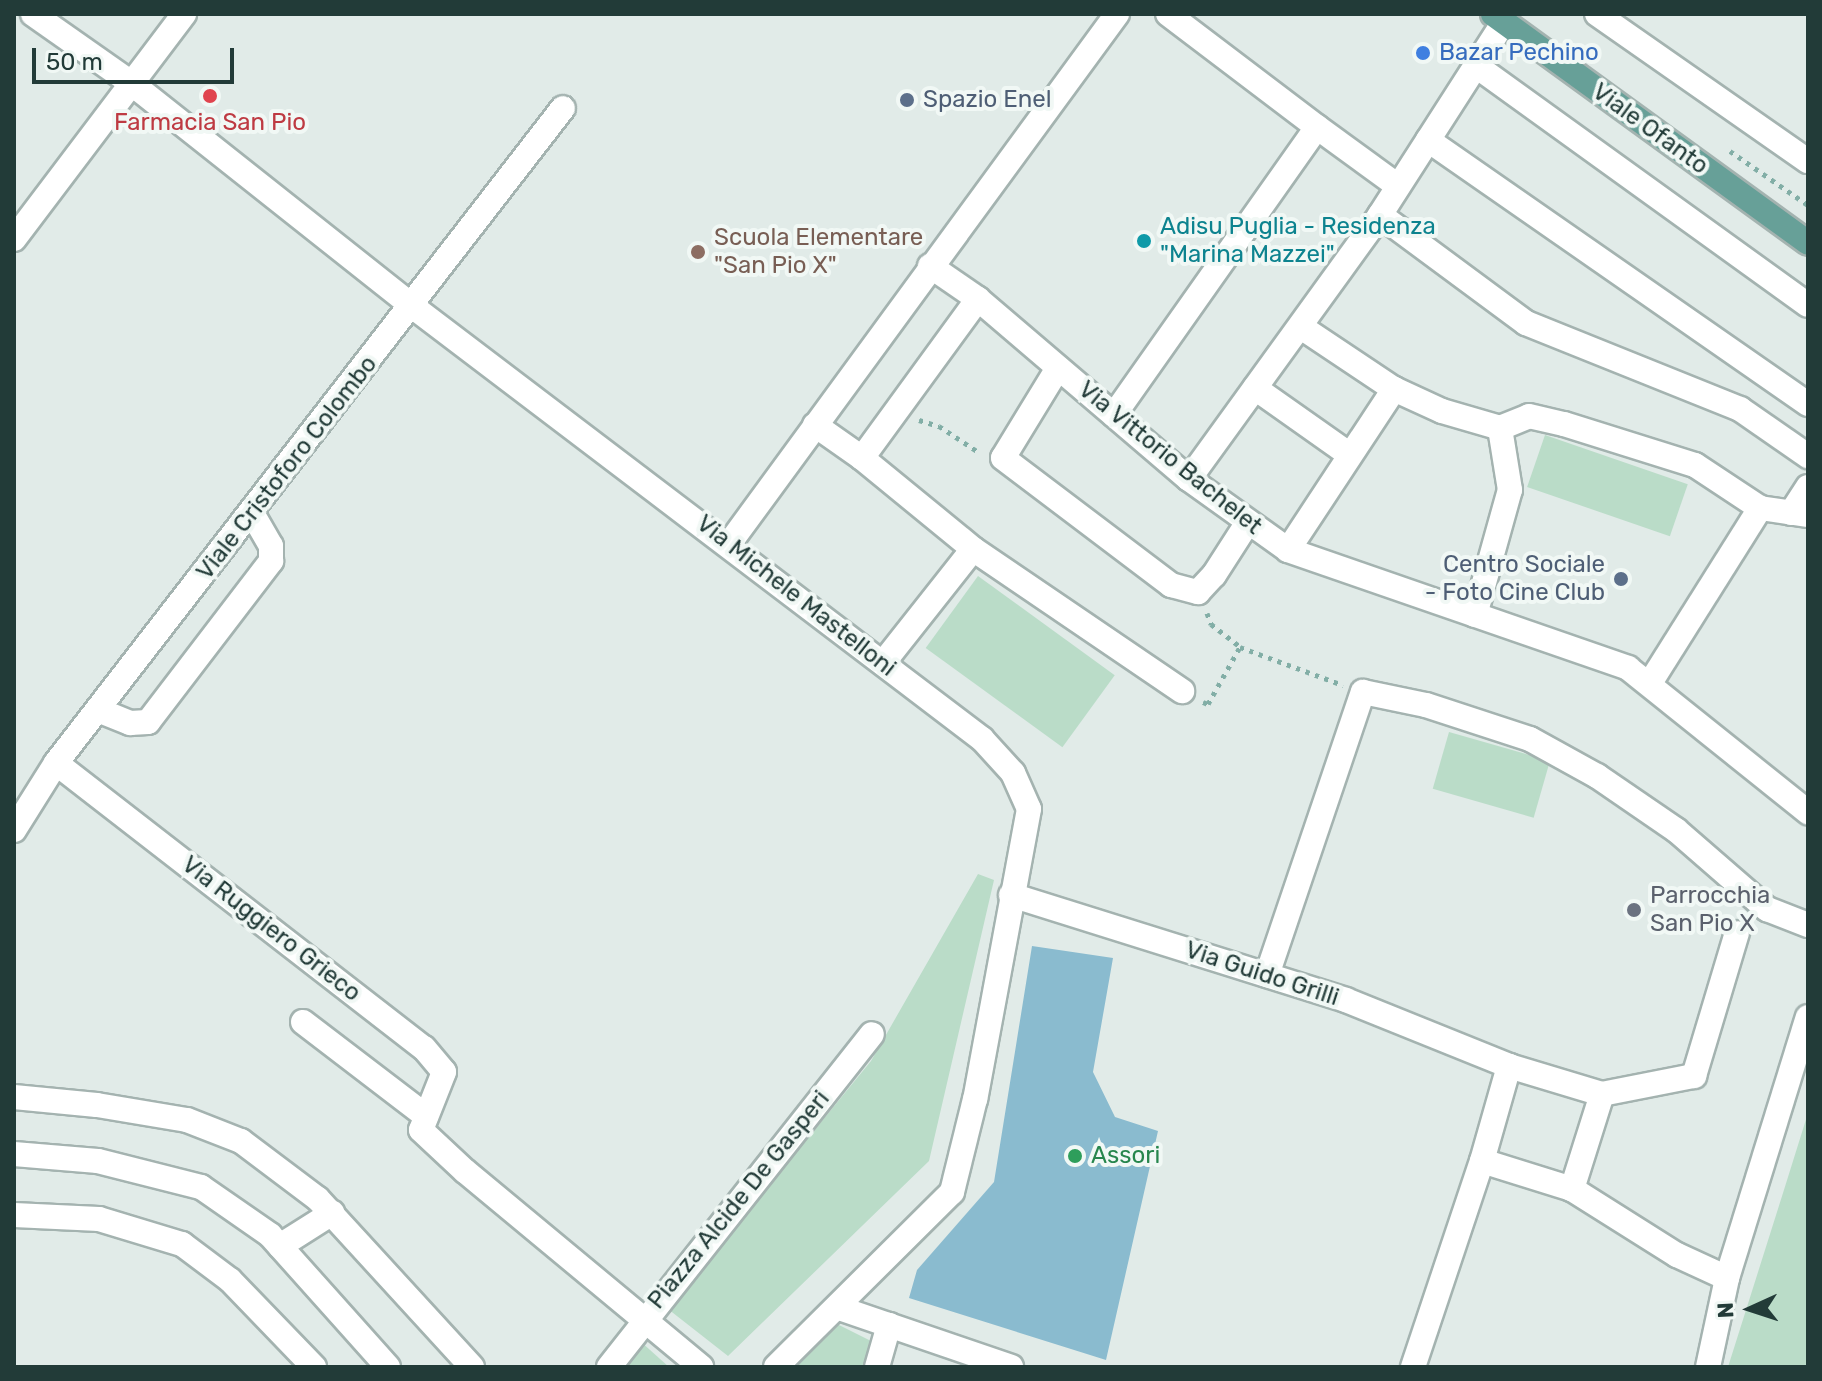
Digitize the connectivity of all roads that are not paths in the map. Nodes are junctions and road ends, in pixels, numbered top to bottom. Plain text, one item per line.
1 (33, 14) edge
2 (184, 14) edge
3 (1117, 14) edge
4 (1168, 14) edge
5 (1597, 14) edge
6 (1498, 18) edge
7 (1475, 65) junction
8 (131, 83) junction
9 (563, 108) dead end
10 (1317, 127) junction
11 (1428, 140) junction
12 (1808, 161) edge
13 (1398, 186) junction
14 (1380, 215) junction
15 (14, 239) edge
16 (1808, 243) edge
17 (930, 266) junction
18 (978, 299) junction
19 (1808, 305) edge
20 (412, 306) junction
21 (1301, 327) junction
22 (1058, 368) junction
23 (1255, 388) junction
24 (1394, 389) junction
25 (1808, 404) edge
26 (1114, 415) junction
27 (815, 425) junction
28 (1500, 428) junction
29 (1350, 455) junction
30 (1808, 456) edge
31 (862, 458) junction
32 (1189, 479) junction
33 (1808, 487) edge
34 (1760, 508) junction
35 (252, 513) junction
36 (1799, 514) edge
37 (1248, 522) junction
38 (729, 544) junction
39 (973, 549) junction
40 (1288, 550) junction
41 (1475, 615) junction
42 (883, 663) junction
43 (1650, 683) junction
44 (1182, 691) road end
45 (98, 710) junction
46 (56, 763) junction
47 (1808, 812) edge
48 (14, 830) edge
49 (1011, 895) junction
50 (1808, 925) edge
51 (1737, 933) dead end
52 (1267, 975) junction
53 (1808, 1017) edge
54 (303, 1022) dead end
55 (872, 1034) dead end
56 (1509, 1066) junction
57 (1602, 1094) junction
58 (14, 1097) edge
59 (426, 1116) junction
60 (14, 1154) edge
61 (1482, 1161) junction
62 (1572, 1189) junction
63 (332, 1213) junction
64 (14, 1215) edge
65 (280, 1246) junction
66 (1727, 1278) junction
67 (839, 1308) junction
68 (645, 1318) junction
69 (889, 1325) junction
70 (314, 1367) edge
71 (388, 1367) edge
72 (472, 1367) edge
73 (609, 1367) edge
74 (701, 1367) edge
75 (776, 1367) edge
76 (877, 1367) edge
77 (1011, 1367) edge
78 (1413, 1367) edge
79 (1708, 1367) edge

1 - 8 street, Via Michele Mastelloni
2 - 8 street
3 - 17 street
4 - 10 street
5 - 12 street
6 - 7 street
6 - 16 main road, Viale Ofanto
7 - 11 street
7 - 19 street
8 - 15 street
8 - 20 street, Via Michele Mastelloni
9 - 20 street, Viale Cristoforo Colombo
10 - 13 street
10 - 26 street
11 - 13 street
11 - 25 street
13 - 14 street
14 - 21 street
14 - 30 street
17 - 18 street, Via Vittorio Bachelet
17 - 27 street
18 - 22 street, Via Vittorio Bachelet
18 - 31 street
20 - 35 street, Viale Cristoforo Colombo
20 - 38 street, Via Michele Mastelloni
21 - 23 street
21 - 24 street
22 - 26 street, Via Vittorio Bachelet
22 - 37 street
23 - 29 street
23 - 32 street
24 - 28 street
24 - 29 street
26 - 32 street, Via Vittorio Bachelet
27 - 31 street
27 - 38 street
28 - 34 street
28 - 41 street
29 - 40 street
31 - 39 street
32 - 37 street, Via Vittorio Bachelet
33 - 36 street
34 - 36 street
34 - 43 street
35 - 45 street, Viale Cristoforo Colombo
35 - 45 street
37 - 40 street, Via Vittorio Bachelet
38 - 42 street, Via Michele Mastelloni
39 - 42 street
39 - 44 street
40 - 41 street, Via Vittorio Bachelet
41 - 43 street, Via Vittorio Bachelet
42 - 49 street, Via Michele Mastelloni
43 - 47 street, Via Vittorio Bachelet
45 - 46 street, Viale Cristoforo Colombo
46 - 48 street, Viale Cristoforo Colombo
46 - 59 street, Via Ruggiero Grieco
49 - 52 street, Via Guido Grilli
49 - 67 street, Via Michele Mastelloni
50 - 52 street
51 - 57 street
52 - 56 street, Via Guido Grilli
53 - 66 street
54 - 59 street
55 - 68 street, Piazza Alcide De Gasperi
56 - 57 street, Via Guido Grilli
56 - 61 street
57 - 62 street
58 - 63 street
59 - 68 street
60 - 65 street
61 - 62 street
61 - 78 street
62 - 66 street
63 - 65 street
63 - 72 street
64 - 70 street
65 - 71 street
66 - 79 street
67 - 69 street
67 - 75 street, Via Michele Mastelloni
68 - 73 street, Piazza Alcide De Gasperi
68 - 74 street
69 - 76 street
69 - 77 street

